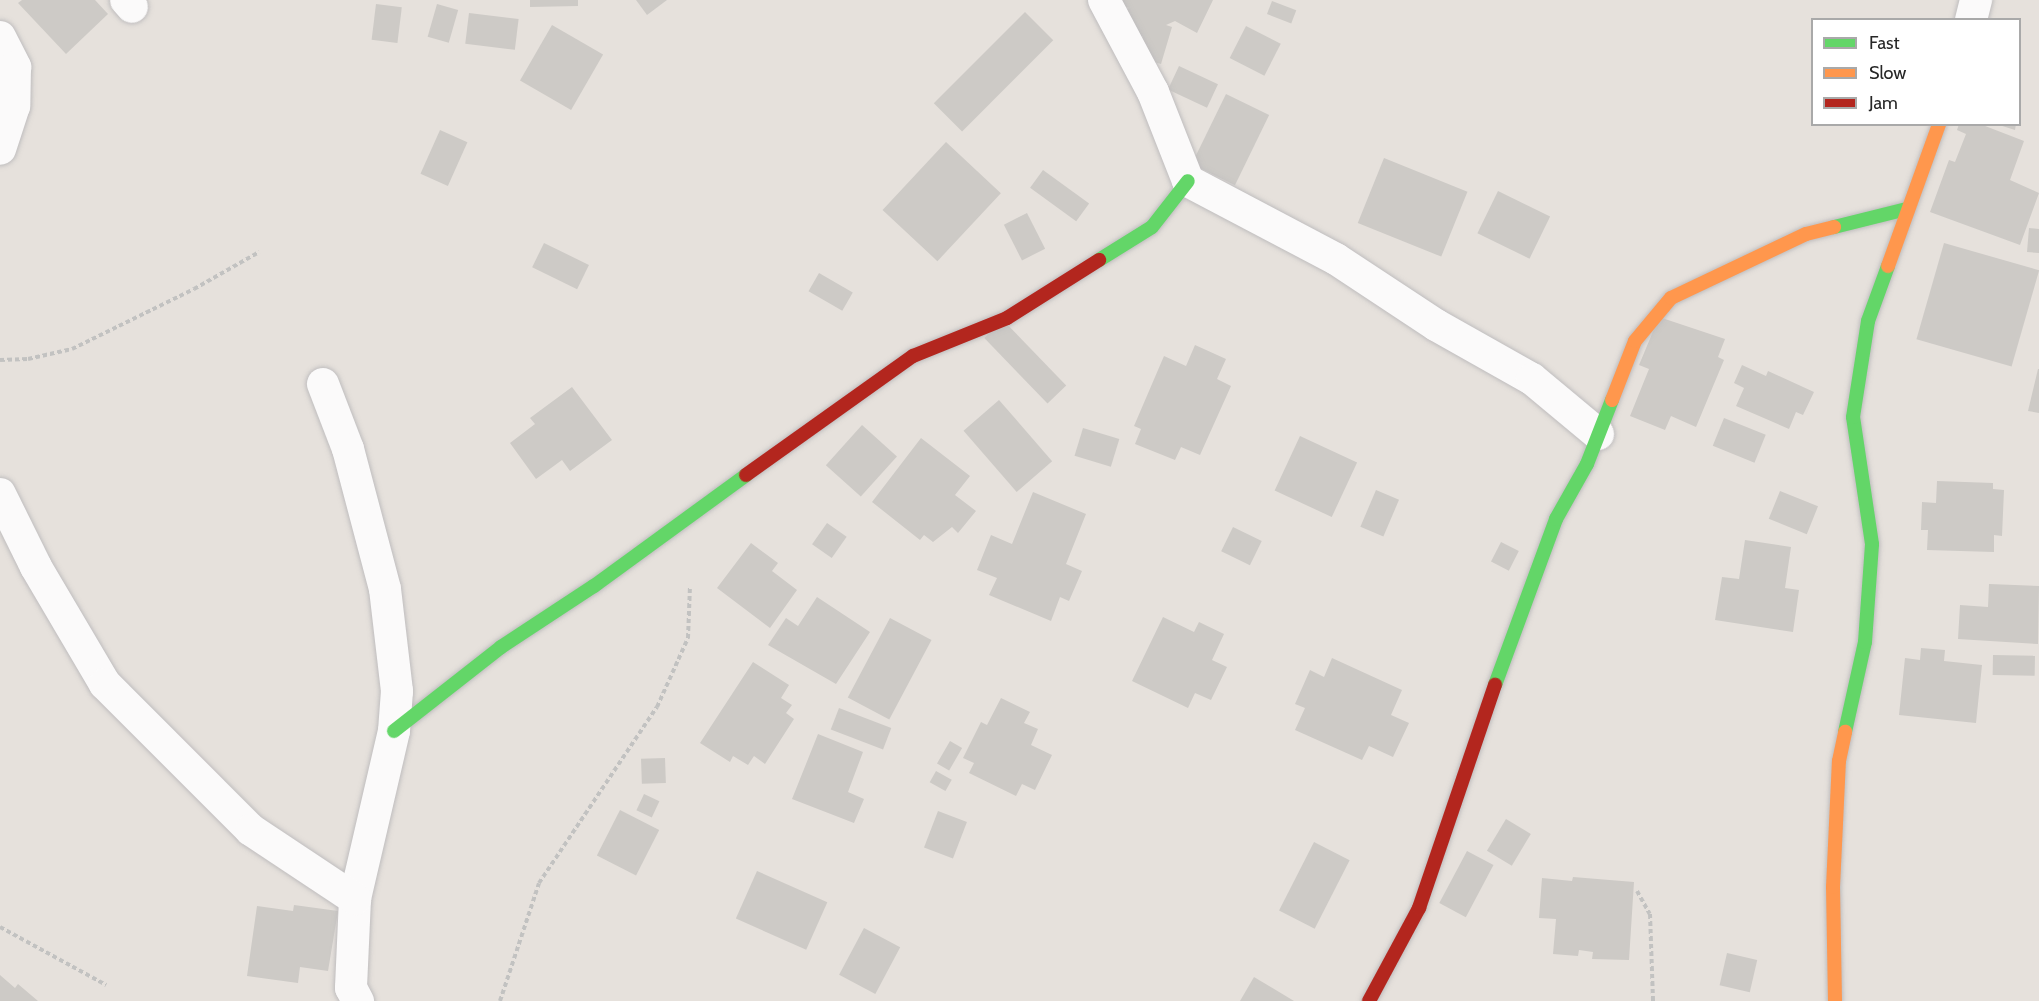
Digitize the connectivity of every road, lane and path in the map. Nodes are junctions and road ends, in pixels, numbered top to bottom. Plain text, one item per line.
1 (1104, 0) edge
2 (1976, 0) edge
3 (1972, 18) edge
4 (0, 37) edge
5 (1938, 126) edge
6 (0, 149) edge
7 (1188, 181) junction
8 (1907, 209) junction
9 (259, 252) dead end
10 (0, 360) edge
11 (323, 384) dead end
12 (1598, 434) junction
13 (0, 494) edge
14 (690, 586) dead end
15 (394, 732) junction
16 (1637, 891) dead end
17 (355, 899) junction
18 (0, 927) edge
19 (106, 985) dead end
20 (358, 1001) edge
21 (500, 1001) edge
22 (1369, 1001) edge
23 (1653, 1001) edge
24 (1834, 1001) edge

1 - 7 street
2 - 3 street
4 - 6 street
5 - 8 street
7 - 12 street
7 - 15 street
8 - 12 street
8 - 24 street
9 - 10 path
11 - 15 street
12 - 22 street
13 - 17 street
14 - 21 path
15 - 17 street
16 - 23 path
17 - 20 street
18 - 19 path

